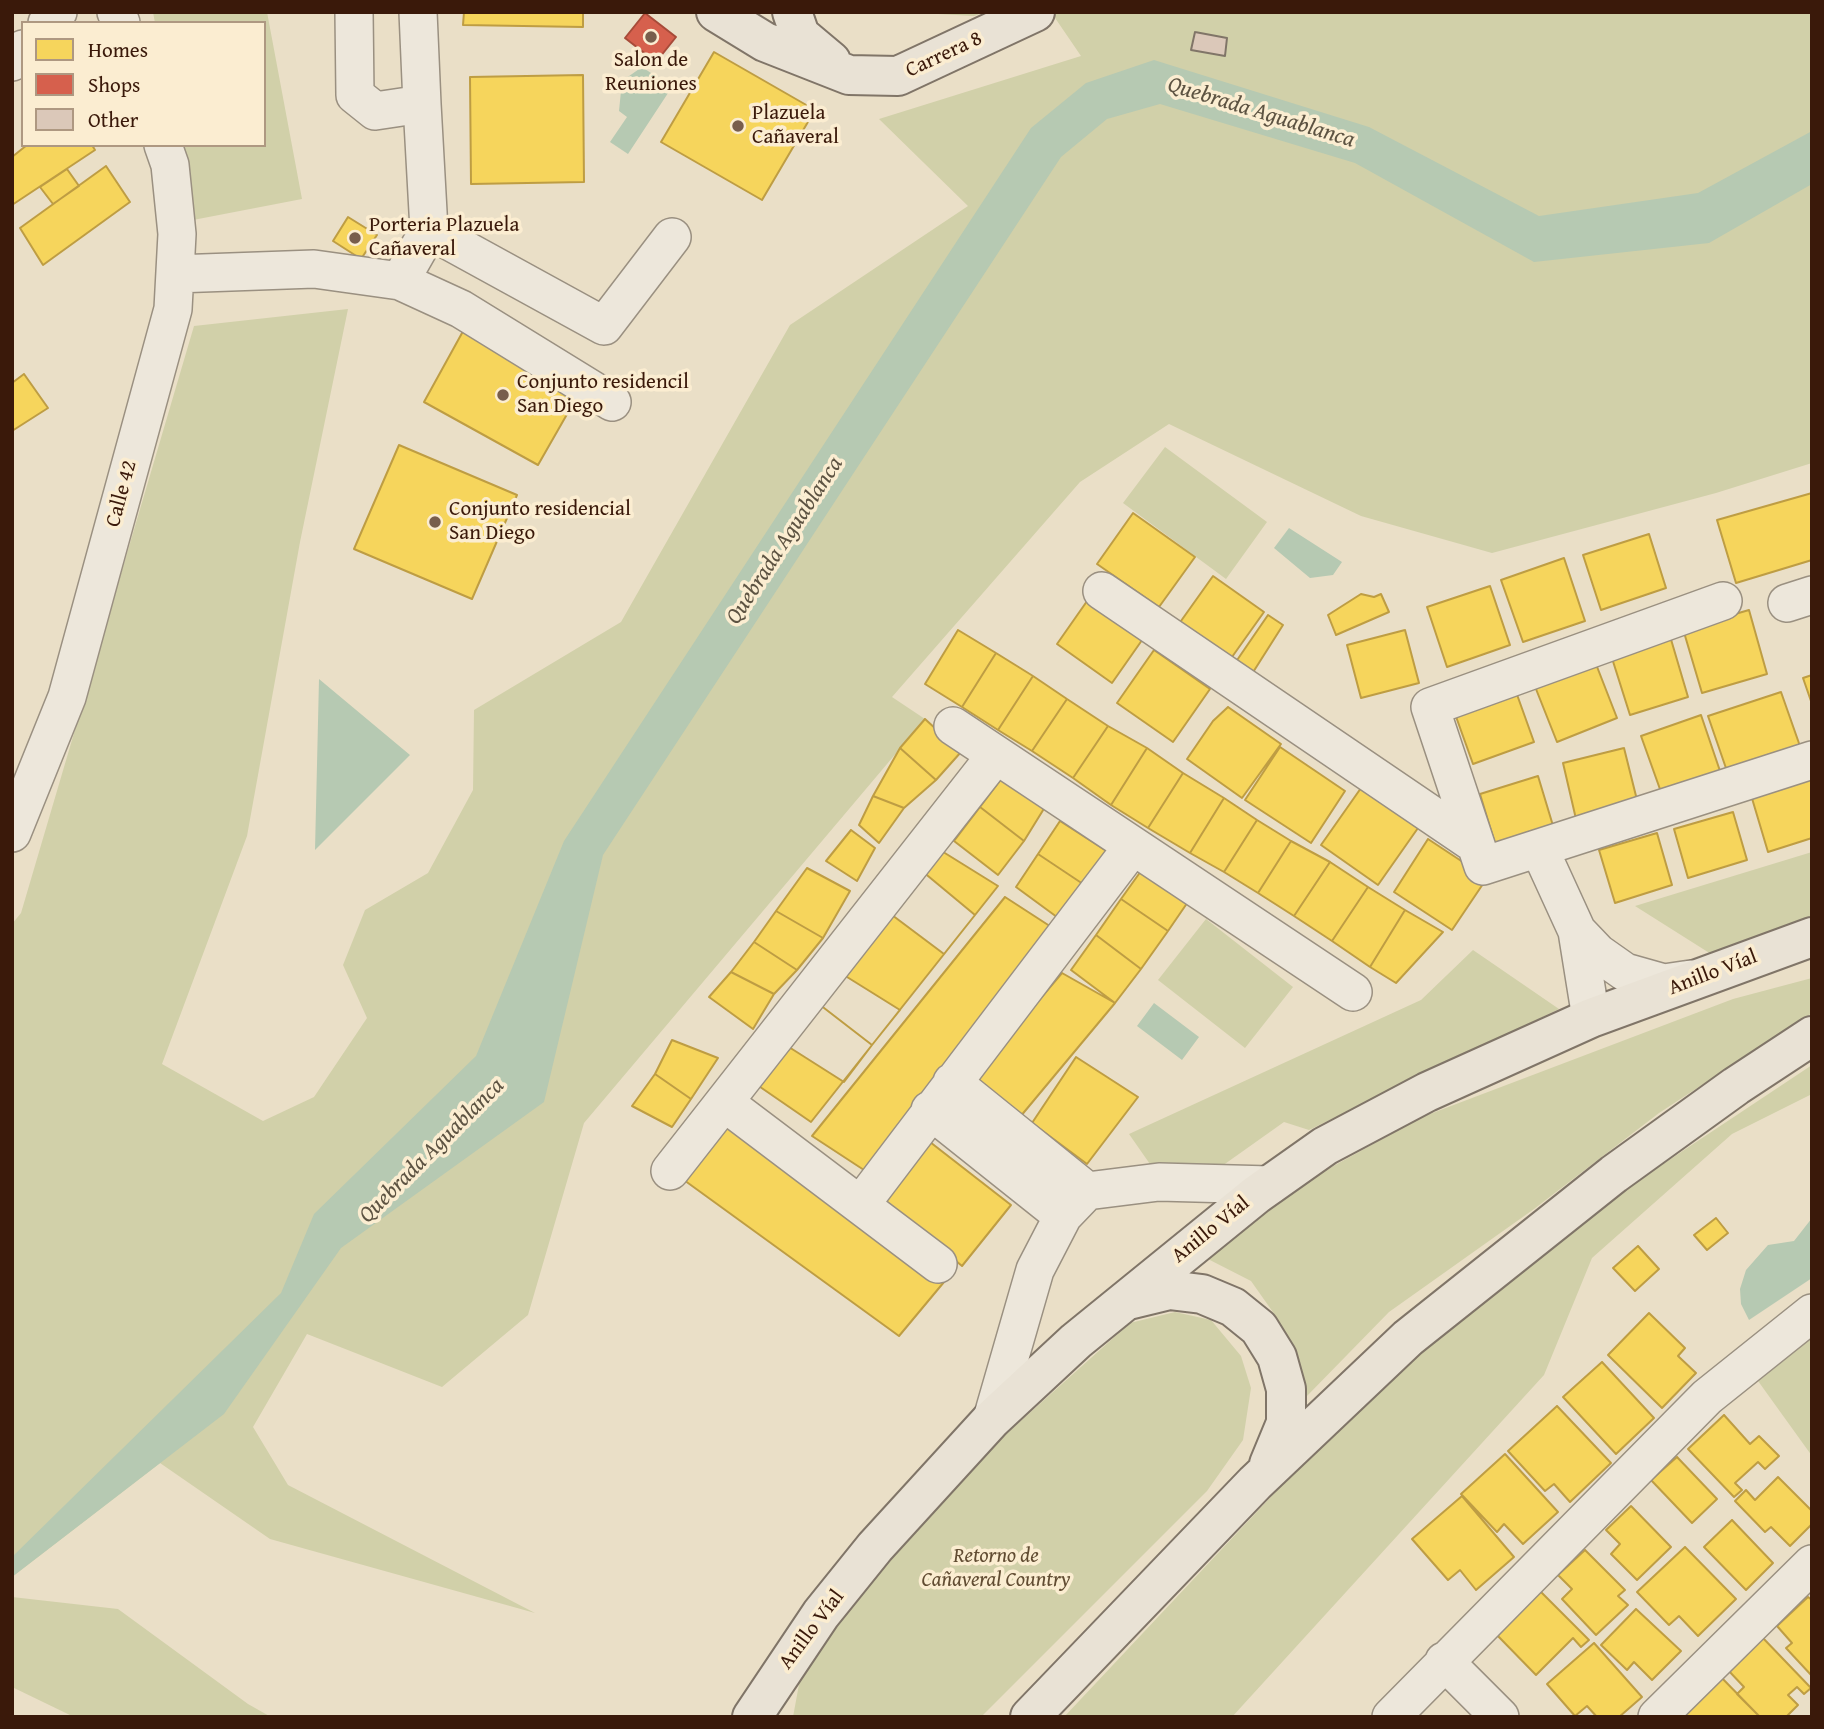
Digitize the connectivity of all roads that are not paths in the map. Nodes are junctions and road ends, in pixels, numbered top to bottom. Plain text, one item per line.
1 (354, 12) edge
2 (418, 12) edge
3 (716, 12) edge
4 (792, 12) edge
5 (1035, 12) edge
6 (849, 75) junction
7 (422, 104) junction
8 (164, 147) edge
9 (429, 230) junction
10 (672, 237) dead end
11 (175, 274) junction
12 (400, 281) junction
13 (612, 402) dead end
14 (1102, 591) dead end
15 (1723, 601) dead end
16 (953, 726) dead end
17 (996, 754) junction
18 (1812, 760) edge
19 (12, 833) edge
20 (1476, 845) junction
21 (1133, 846) junction
22 (1539, 848) junction
23 (1577, 930) junction
24 (1812, 937) edge
25 (1702, 977) junction
26 (1353, 992) dead end
27 (1591, 1018) junction
28 (1812, 1036) edge
29 (941, 1096) junction
30 (725, 1103) junction
31 (670, 1171) dead end
32 (1270, 1185) junction
33 (1075, 1203) junction
34 (861, 1204) junction
35 (938, 1264) dead end
36 (1120, 1304) junction
37 (1812, 1313) edge
38 (992, 1419) junction
39 (1255, 1482) junction
40 (1812, 1564) edge
41 (1444, 1661) junction
42 (762, 1706) edge
43 (1030, 1717) edge
44 (1391, 1717) edge
45 (1500, 1717) edge
46 (1657, 1717) edge

1 - 7 street
2 - 7 street
3 - 6 main road, Carrera 8
4 - 6 main road
5 - 6 main road, Carrera 8
7 - 9 street
8 - 11 street, Calle 42
9 - 10 street
9 - 12 street
11 - 12 street
11 - 19 street, Calle 42
12 - 13 street
14 - 20 street
15 - 20 street
16 - 17 street
17 - 21 street
17 - 30 street
18 - 22 street
20 - 22 street
21 - 26 street
21 - 29 street
22 - 23 street
23 - 25 street
23 - 27 street
24 - 25 main road, Anillo Víal
25 - 27 main road, Anillo Víal
27 - 32 main road, Anillo Víal
28 - 39 main road
29 - 33 street
29 - 34 street
30 - 31 street
30 - 34 street
32 - 33 street
32 - 36 main road, Anillo Víal
33 - 38 street
34 - 35 street
36 - 38 main road, Anillo Víal
36 - 39 main road
37 - 41 street
38 - 42 main road, Anillo Víal
39 - 43 main road
40 - 46 street
41 - 44 street
41 - 45 street

